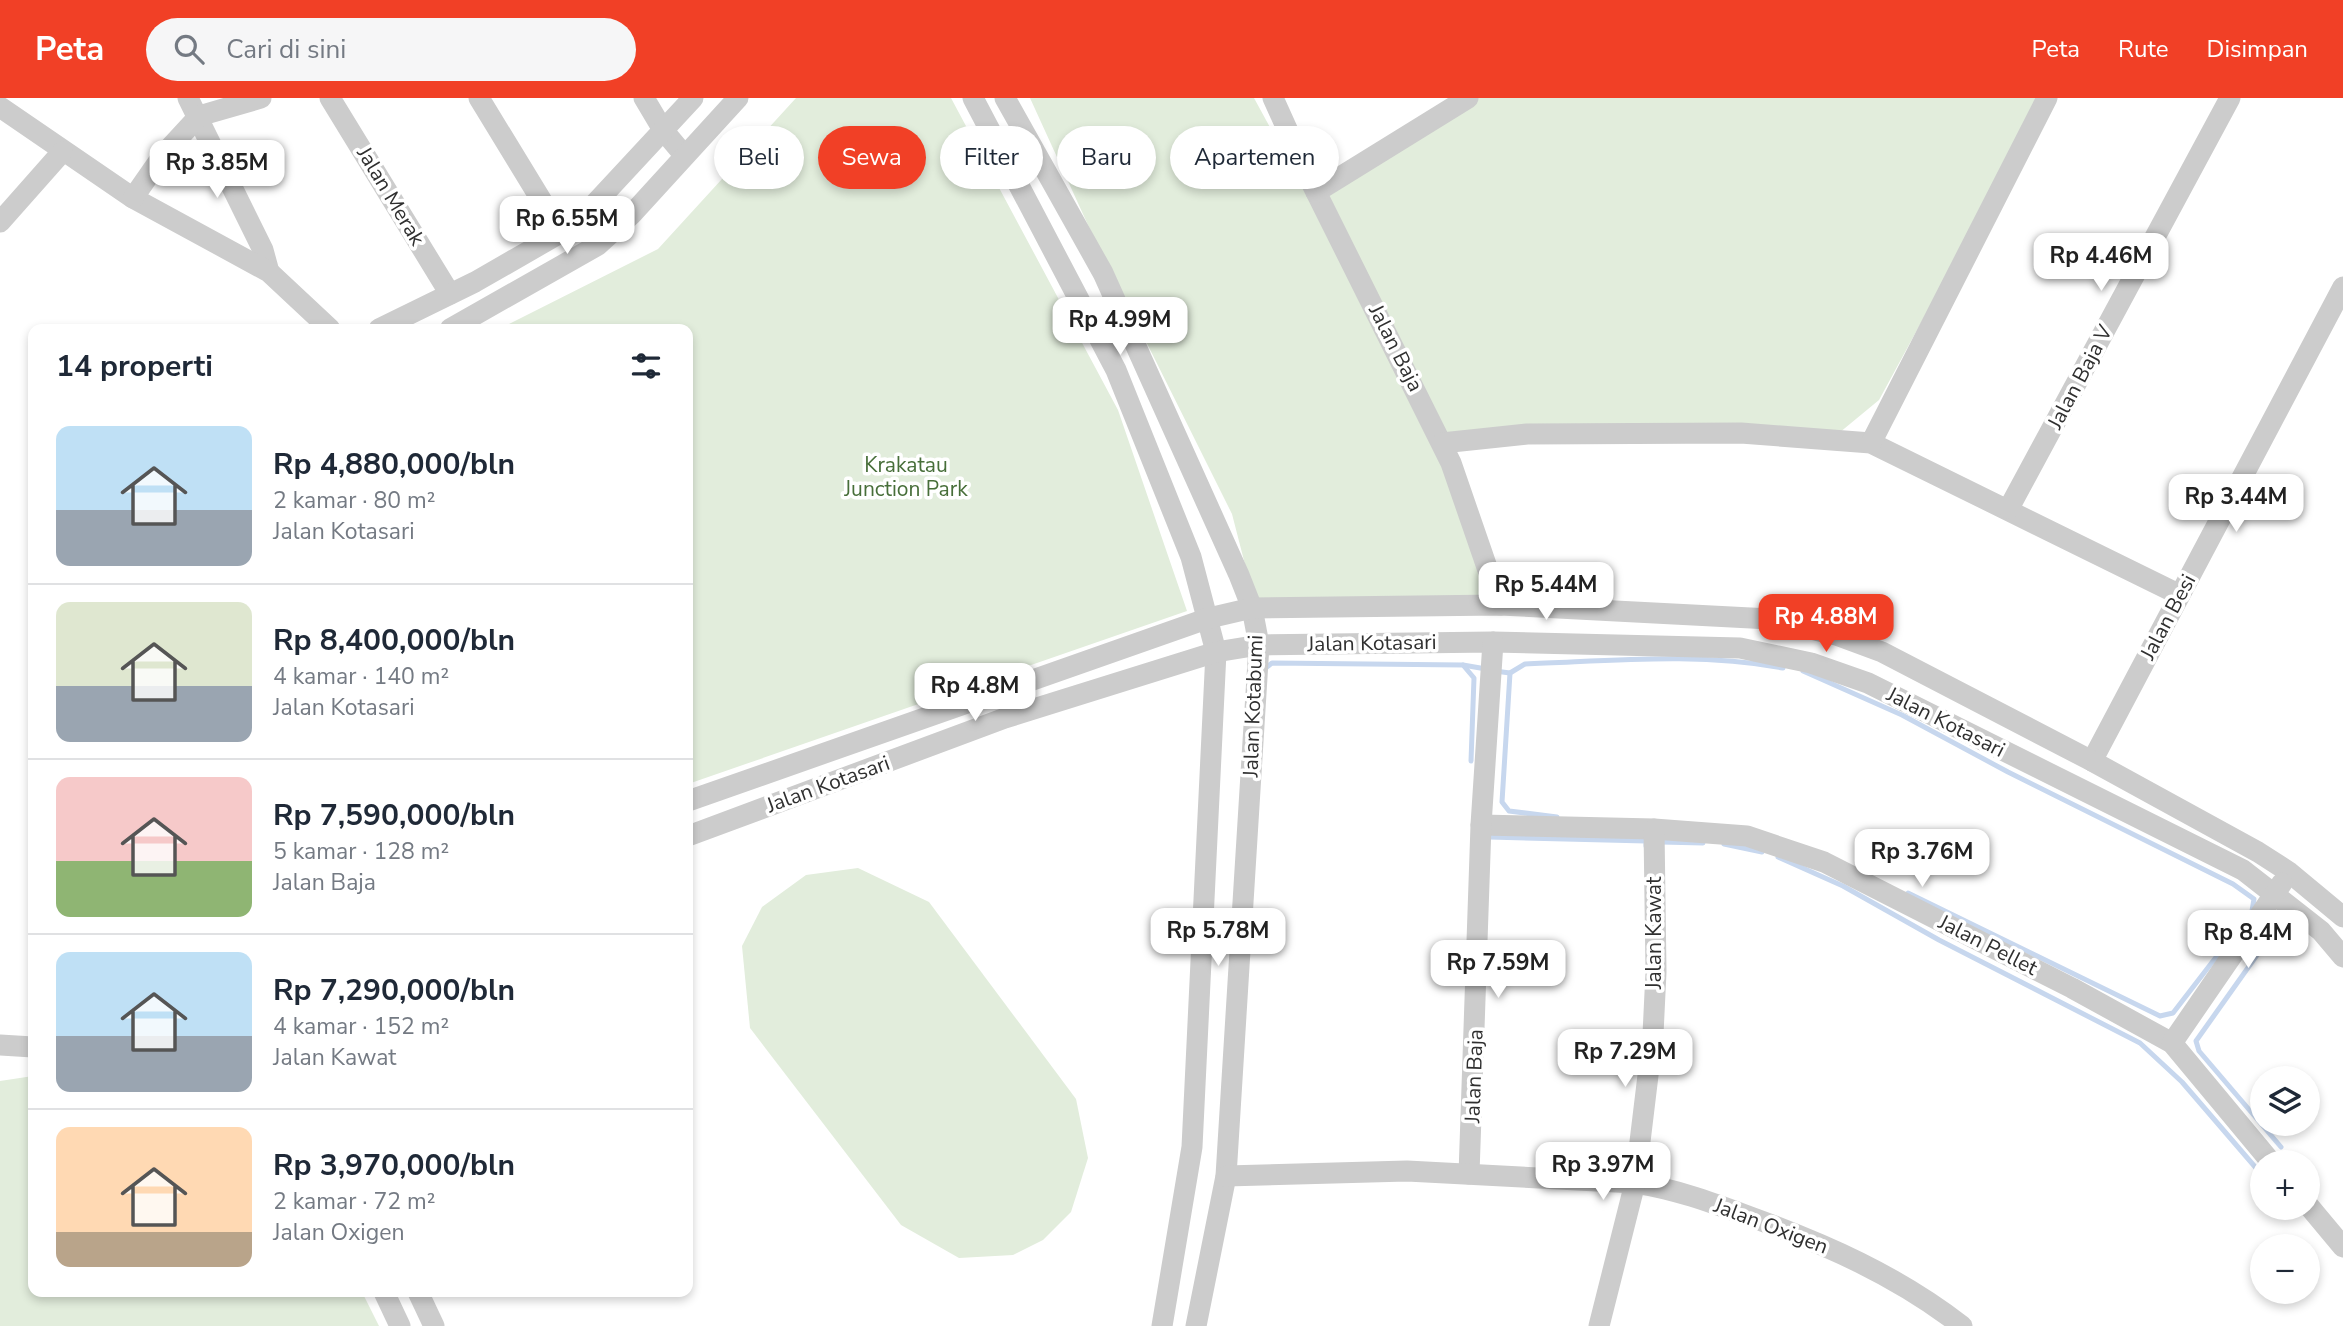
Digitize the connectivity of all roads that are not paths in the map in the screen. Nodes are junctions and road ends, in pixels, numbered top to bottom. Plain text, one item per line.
1 (261, 98) edge
2 (330, 98) edge
3 (479, 98) edge
4 (645, 98) edge
5 (693, 98) edge
6 (738, 98) edge
7 (973, 98) edge
8 (1005, 98) edge
9 (1273, 98) edge
10 (1468, 98) edge
11 (2047, 98) edge
12 (2230, 98) edge
13 (0, 107) edge
14 (194, 107) edge
15 (663, 130) junction
16 (62, 152) junction
17 (684, 155) junction
18 (1316, 192) junction
19 (133, 198) junction
20 (0, 222) edge
21 (562, 234) junction
22 (269, 272) junction
23 (2343, 287) edge
24 (450, 295) junction
25 (325, 324) edge
26 (389, 324) edge
27 (459, 324) edge
28 (1442, 443) junction
29 (1871, 443) junction
30 (2009, 508) junction
31 (2180, 595) junction
32 (1500, 605) junction
33 (1252, 608) junction
34 (1209, 618) junction
35 (1770, 619) junction
36 (1259, 645) junction
37 (1493, 645) junction
38 (1216, 652) junction
39 (1764, 652) junction
40 (2092, 761) junction
41 (693, 799) edge
42 (1481, 825) junction
43 (693, 834) edge
44 (1654, 838) junction
45 (2289, 873) junction
46 (2274, 894) junction
47 (2343, 917) edge
48 (2343, 957) edge
49 (2172, 1043) junction
50 (0, 1045) edge
51 (28, 1047) edge
52 (2261, 1150) edge
53 (1469, 1174) junction
54 (1226, 1176) junction
55 (1635, 1183) junction
56 (2320, 1219) edge
57 (2343, 1247) edge
58 (386, 1297) edge
59 (420, 1297) edge
60 (400, 1326) edge
61 (434, 1326) edge
62 (1162, 1326) edge
63 (1196, 1326) edge
64 (1599, 1326) edge
65 (1962, 1326) edge

1 - 14 street
2 - 24 street, Jalan Merak
3 - 21 street
4 - 15 street
5 - 15 street
6 - 17 street
7 - 34 street, Jalan Kotabumi
8 - 33 street, Jalan Kotabumi
9 - 18 street, Jalan Baja
10 - 18 street
11 - 29 street
12 - 30 street, Jalan Baja V
13 - 16 street
14 - 19 street
14 - 22 street
15 - 17 street
15 - 21 street
16 - 19 street
16 - 20 street
17 - 27 street
18 - 28 street, Jalan Baja
19 - 22 street
21 - 24 street
22 - 25 street
23 - 31 street, Jalan Besi
24 - 26 street
28 - 29 street
28 - 32 street, Jalan Baja
29 - 30 street
30 - 31 street
31 - 40 street, Jalan Besi
32 - 33 street, Jalan Kotasari
32 - 35 street, Jalan Kotasari
33 - 34 street, Jalan Kotasari
33 - 36 street, Jalan Kotabumi
34 - 38 street, Jalan Kotabumi
34 - 41 street, Jalan Kotasari
35 - 39 street
35 - 40 street, Jalan Kotasari
36 - 37 street, Jalan Kotasari
36 - 38 street, Jalan Kotasari
36 - 54 street, Jalan Kotabumi
37 - 39 street, Jalan Kotasari
37 - 42 street, Jalan Baja
38 - 43 street, Jalan Kotasari
38 - 62 street, Jalan Kotabumi
39 - 46 street, Jalan Kotasari
40 - 45 street, Jalan Kotasari
42 - 44 street, Jalan Pellet
42 - 53 street, Jalan Baja
44 - 49 street, Jalan Pellet
44 - 55 street, Jalan Kawat
45 - 46 street
45 - 47 street, Jalan Kotasari
46 - 48 street, Jalan Kotasari
46 - 49 street
49 - 52 street, Jalan Pellet
50 - 51 street
53 - 54 street, Jalan Oxigen
53 - 55 street, Jalan Oxigen
54 - 63 street, Jalan Kotabumi
55 - 64 street, Jalan Kawat
55 - 65 street, Jalan Oxigen
56 - 57 street
58 - 60 street
59 - 61 street

